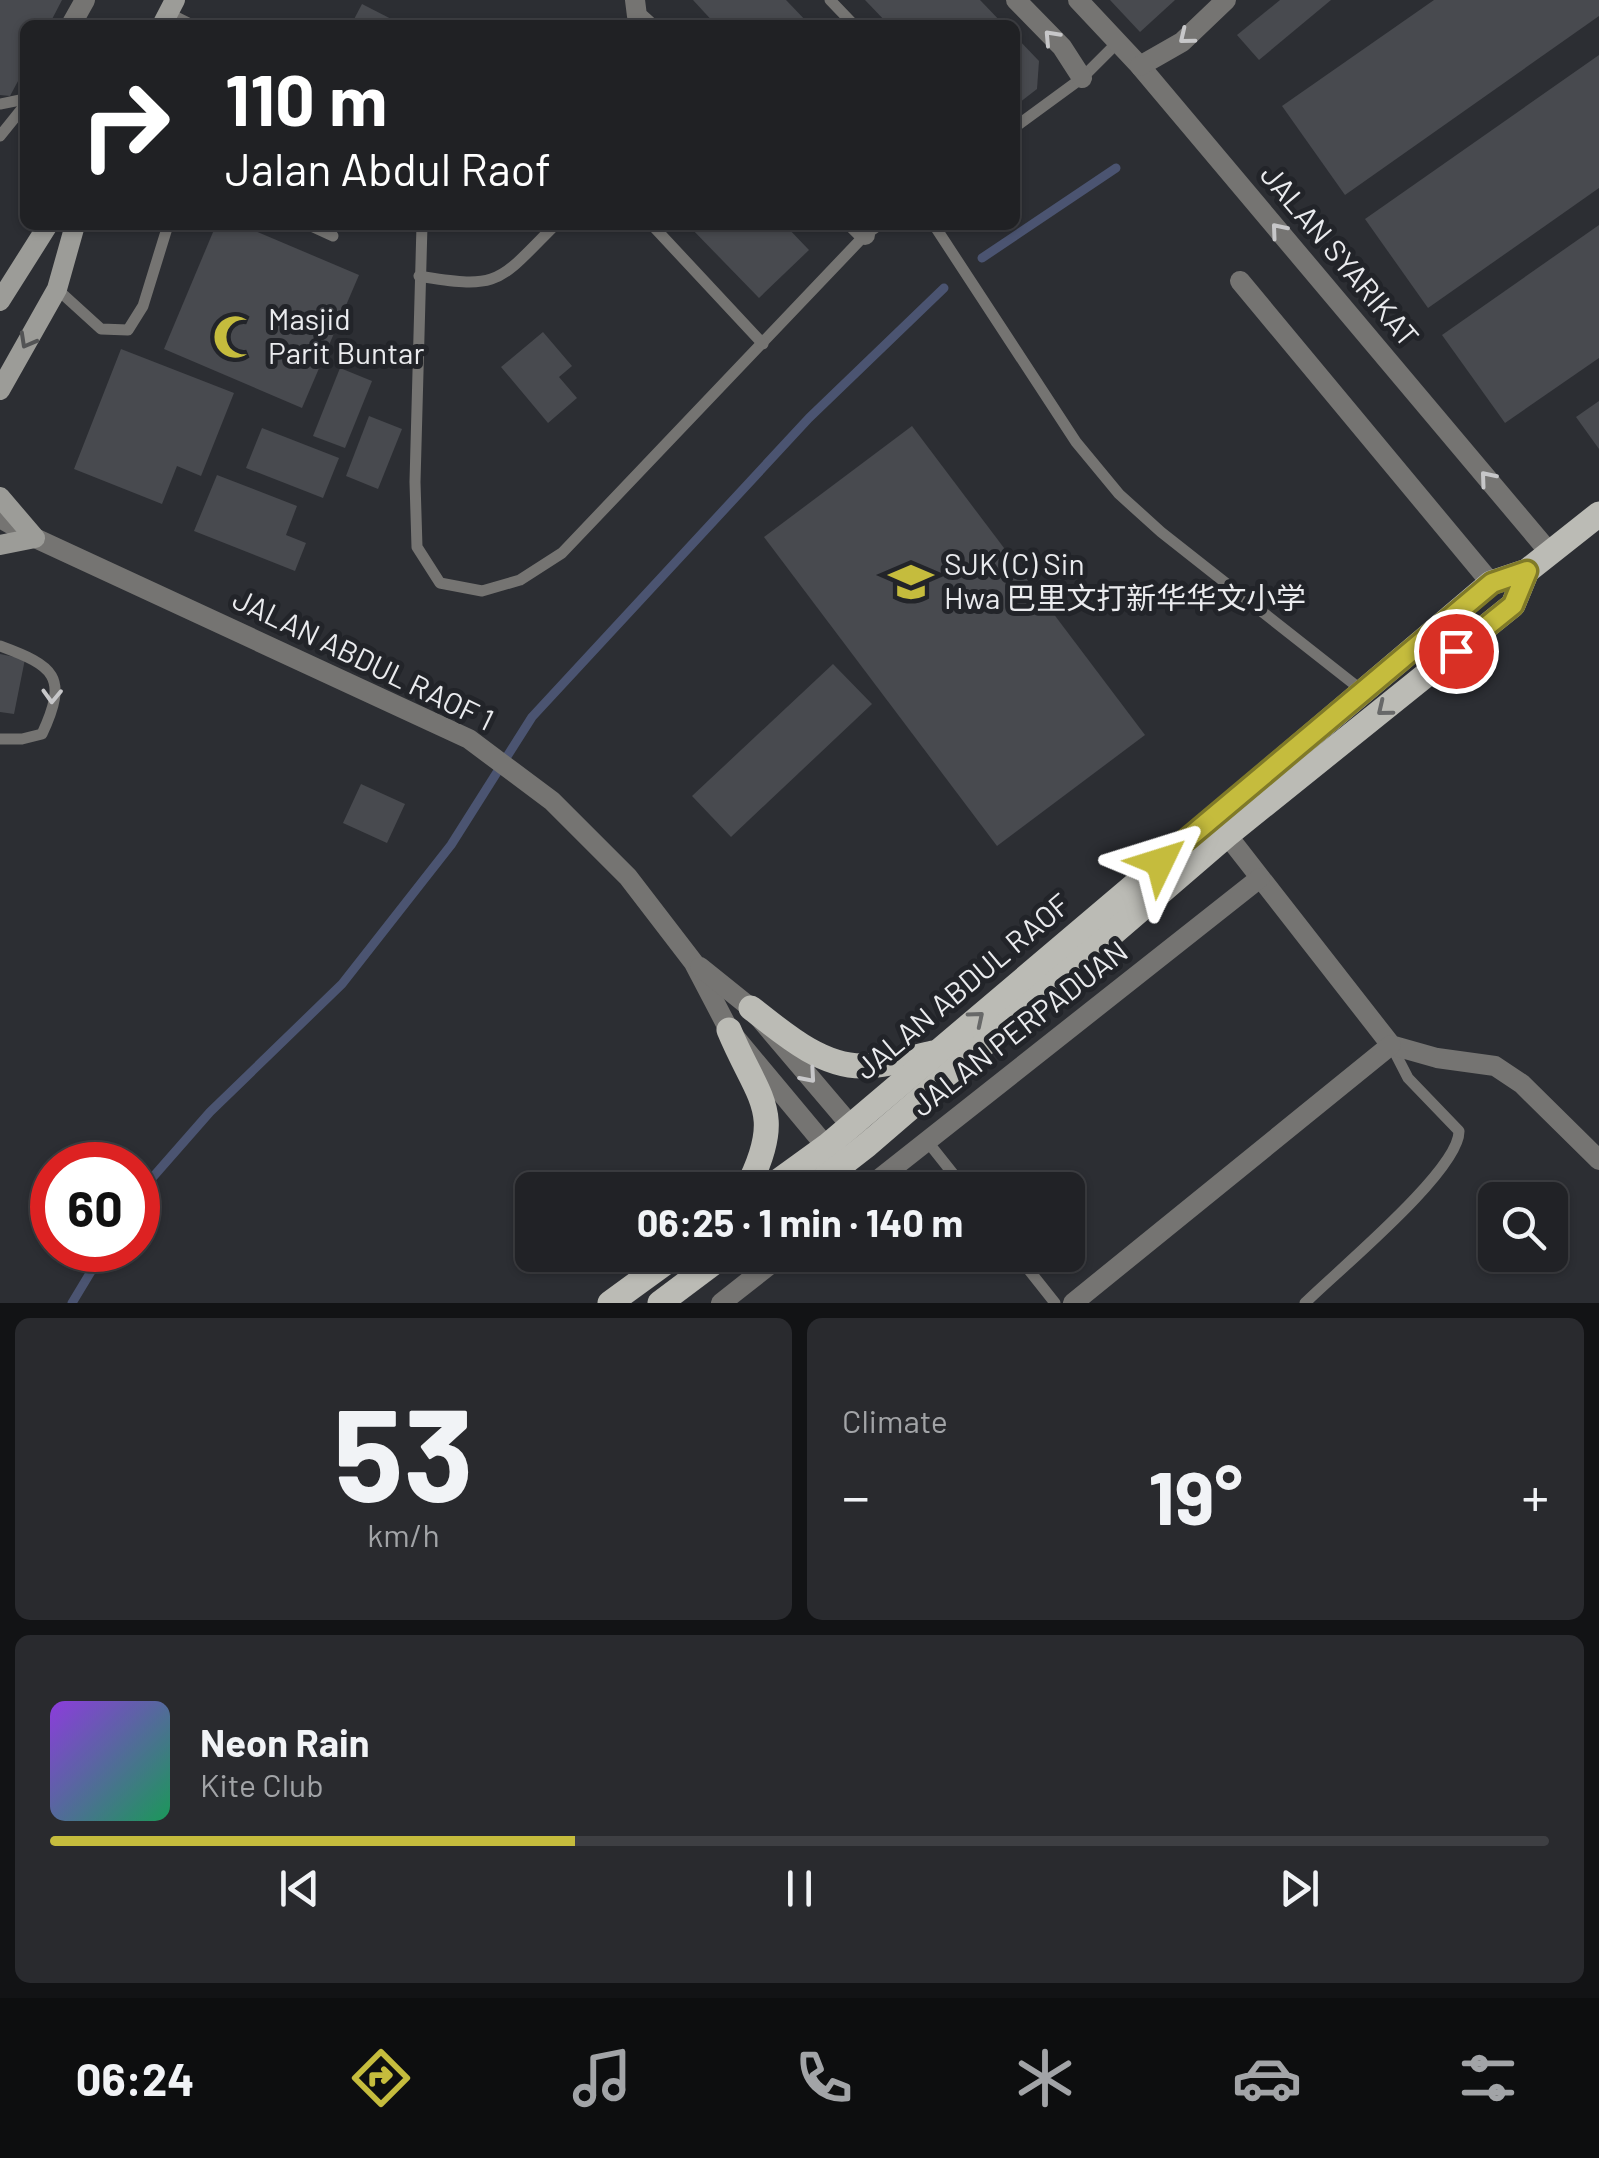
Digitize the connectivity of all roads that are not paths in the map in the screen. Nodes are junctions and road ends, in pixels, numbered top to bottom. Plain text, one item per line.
1 (830, 0) edge
2 (1016, 0) edge
3 (1078, 0) edge
4 (1226, 0) edge
5 (849, 20) edge
6 (1117, 43) junction
7 (1140, 66) junction
8 (1082, 78) junction
9 (20, 109) edge
10 (1020, 122) edge
11 (0, 136) edge
12 (45, 230) edge
13 (74, 230) edge
14 (166, 230) edge
15 (320, 230) edge
16 (422, 230) edge
17 (550, 230) edge
18 (657, 230) edge
19 (864, 230) edge
20 (937, 230) edge
21 (333, 236) dead end
22 (419, 276) junction
23 (1240, 281) dead end
24 (57, 289) junction
25 (0, 301) edge
26 (763, 344) junction
27 (0, 390) edge
28 (0, 497) edge
29 (1599, 514) edge
30 (0, 518) edge
31 (35, 538) junction
32 (0, 545) edge
33 (1550, 553) junction
34 (1527, 571) junction
35 (1492, 583) junction
36 (0, 646) edge
37 (1364, 692) junction
38 (0, 738) edge
39 (1227, 835) junction
40 (1260, 878) junction
41 (694, 963) junction
42 (751, 1008) junction
43 (729, 1030) junction
44 (1391, 1045) junction
45 (939, 1051) junction
46 (859, 1135) junction
47 (927, 1141) junction
48 (834, 1156) junction
49 (1599, 1160) edge
50 (754, 1172) edge
51 (802, 1172) edge
52 (822, 1172) edge
53 (888, 1172) edge
54 (952, 1172) edge
55 (653, 1272) edge
56 (701, 1272) edge
57 (760, 1272) edge
58 (1030, 1272) edge
59 (610, 1303) edge
60 (660, 1303) edge
61 (721, 1303) edge
62 (1055, 1303) edge
63 (1073, 1303) edge
64 (1304, 1303) edge

1 - 5 lane
8 -> 2 street
3 - 6 street, JALAN SYARIKAT
4 -> 7 street
6 - 7 street, JALAN SYARIKAT
6 - 8 lane
33 -> 7 street, JALAN SYARIKAT
8 - 10 lane
9 - 11 lane
12 - 25 main road
13 - 24 main road
14 - 24 lane
15 - 21 lane
16 - 22 lane
17 - 22 lane
18 - 26 lane
19 - 26 lane
20 - 37 lane
22 - 26 lane
23 - 35 street
24 -> 27 main road
28 - 31 main road
29 - 33 main road, JALAN ABDUL RAOF
30 - 31 street, JALAN ABDUL RAOF 1
31 - 32 main road
31 - 41 street, JALAN ABDUL RAOF 1
33 - 34 main road, JALAN ABDUL RAOF
34 - 35 main road, JALAN ABDUL RAOF
34 -> 39 main road, JALAN ABDUL RAOF
35 - 37 main road, JALAN ABDUL RAOF
36 -> 38 lane
45 -> 37 main road, JALAN ABDUL RAOF
39 - 40 street
39 - 46 main road, JALAN ABDUL RAOF
40 - 44 street
40 - 47 street, JALAN PERPADUAN
41 - 42 street, JALAN ABDUL RAOF 1
41 - 43 street, JALAN ABDUL RAOF 1
42 - 45 main road
42 -> 46 street, JALAN ABDUL RAOF 1
43 - 48 street, JALAN ABDUL RAOF 1
43 - 50 main road
44 - 49 street
44 - 63 street
44 - 64 lane
45 - 46 main road, JALAN ABDUL RAOF
46 - 48 main road, JALAN ABDUL RAOF
47 - 53 street, JALAN PERPADUAN
47 - 54 lane
48 - 51 main road, JALAN ABDUL RAOF
48 - 52 main road, JALAN ABDUL RAOF
55 - 59 main road
56 - 60 main road
57 - 61 street
58 - 62 lane

